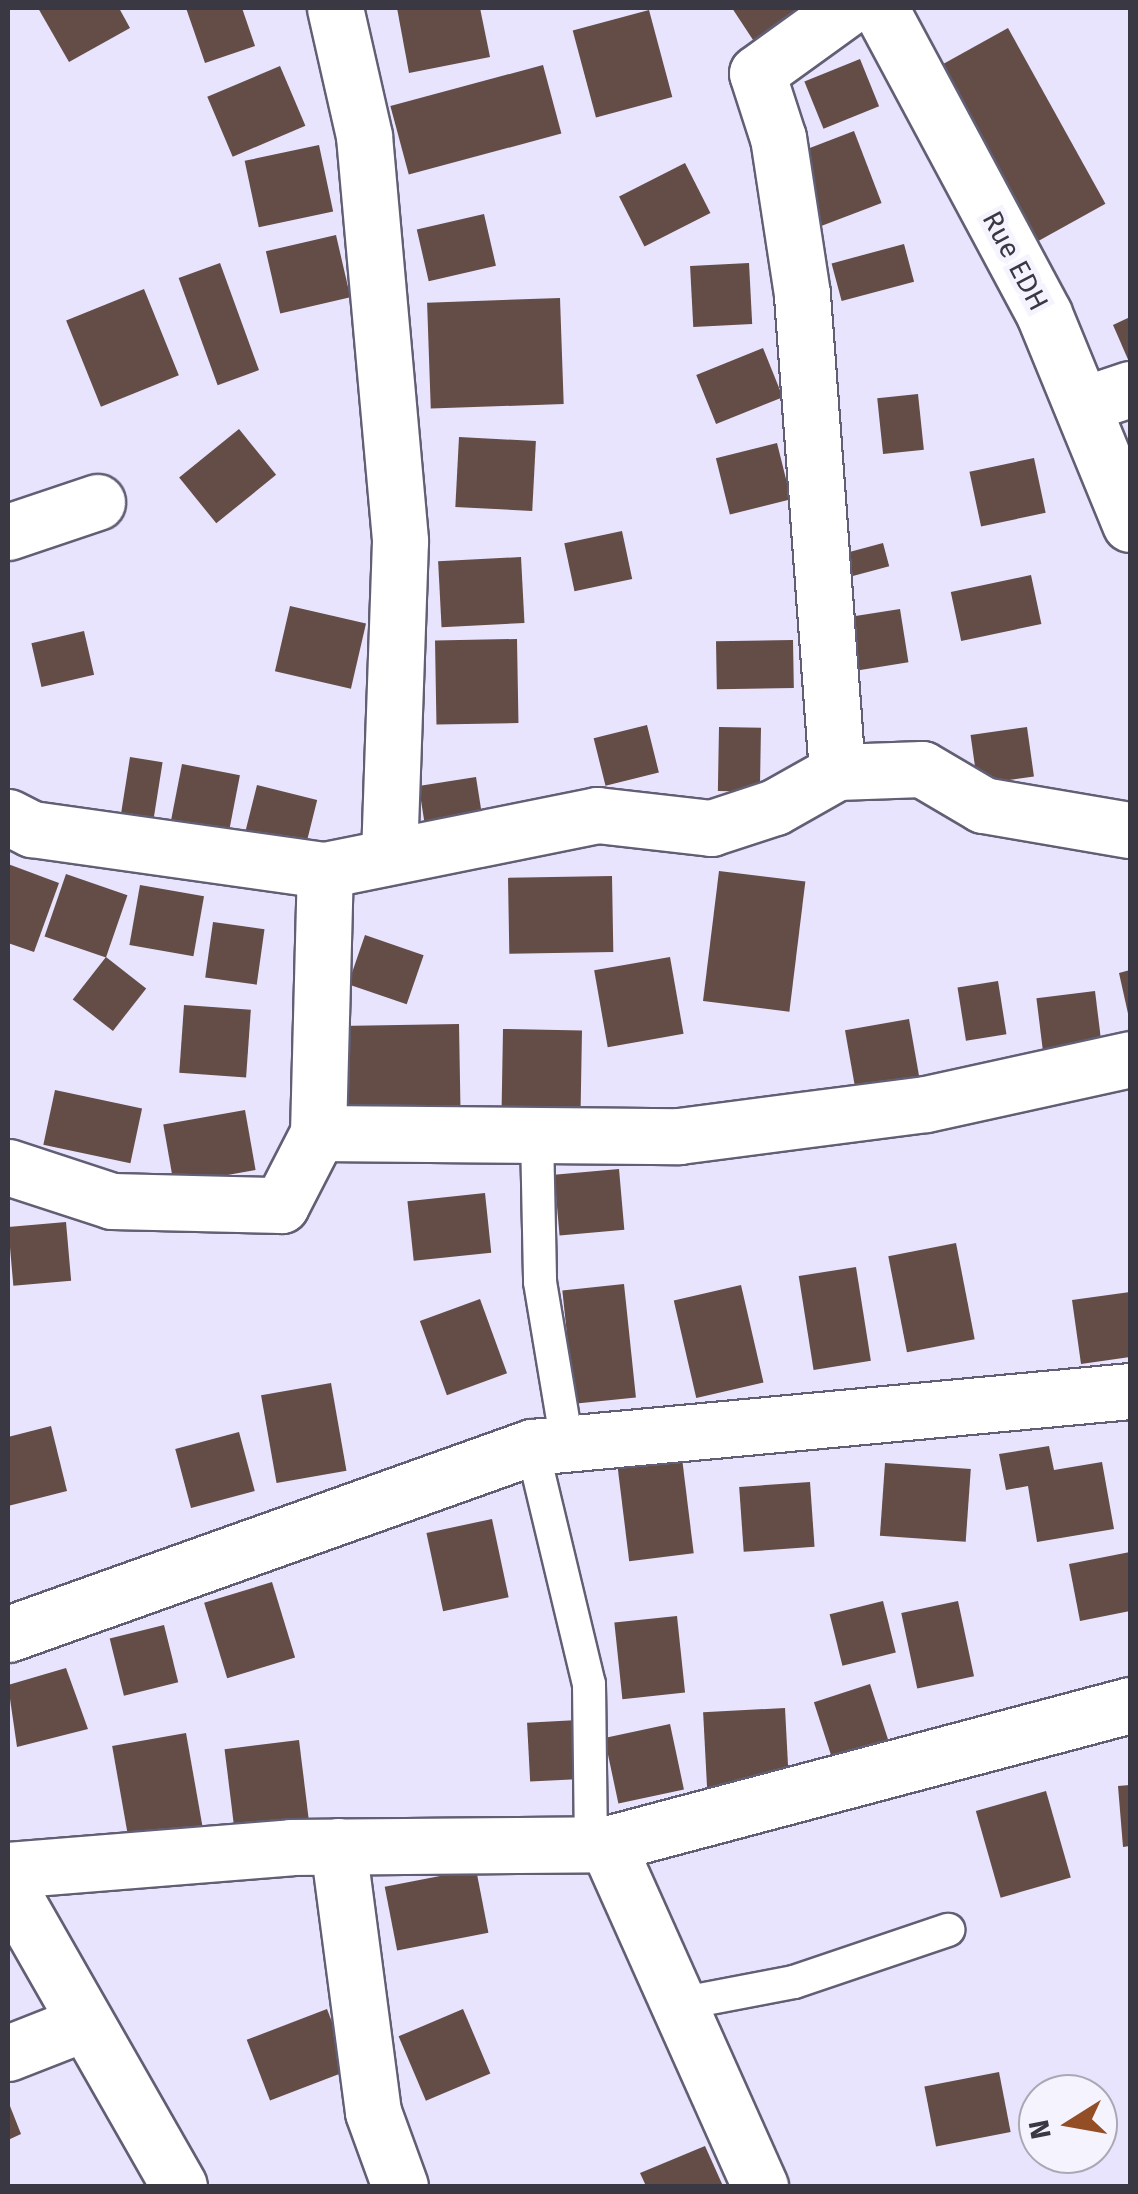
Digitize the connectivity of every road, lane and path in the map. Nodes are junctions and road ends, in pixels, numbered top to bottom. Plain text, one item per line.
1 (335, 8) edge
2 (847, 8) edge
3 (880, 8) edge
4 (1106, 397) edge
5 (97, 502) dead end
6 (1130, 524) edge
7 (8, 532) edge
8 (837, 772) junction
9 (8, 817) edge
10 (1130, 830) edge
11 (389, 854) junction
12 (325, 870) junction
13 (1130, 1058) edge
14 (318, 1134) junction
15 (537, 1136) junction
16 (8, 1167) edge
17 (1130, 1391) edge
18 (550, 1445) junction
19 (8, 1634) edge
20 (1130, 1705) edge
21 (599, 1844) junction
22 (338, 1846) junction
23 (8, 1870) edge
24 (8, 1886) edge
25 (948, 1930) dead end
26 (679, 2004) junction
27 (82, 2024) junction
28 (8, 2052) edge
29 (179, 2186) edge
30 (400, 2186) edge
31 (760, 2186) edge

1 - 11 street
2 - 8 street
3 - 4 street, Rue EDH
4 - 6 street, Rue EDH
5 - 7 street
8 - 10 street
8 - 11 street
9 - 12 street
11 - 12 street
12 - 14 street
13 - 15 street
14 - 15 street
14 - 16 street
15 - 18 lane
17 - 18 street
18 - 19 street
18 - 21 lane
20 - 21 street
21 - 22 street
21 - 26 street
22 - 23 street
22 - 30 street
24 - 27 street
25 - 26 lane
26 - 31 street
27 - 28 street
27 - 29 street

